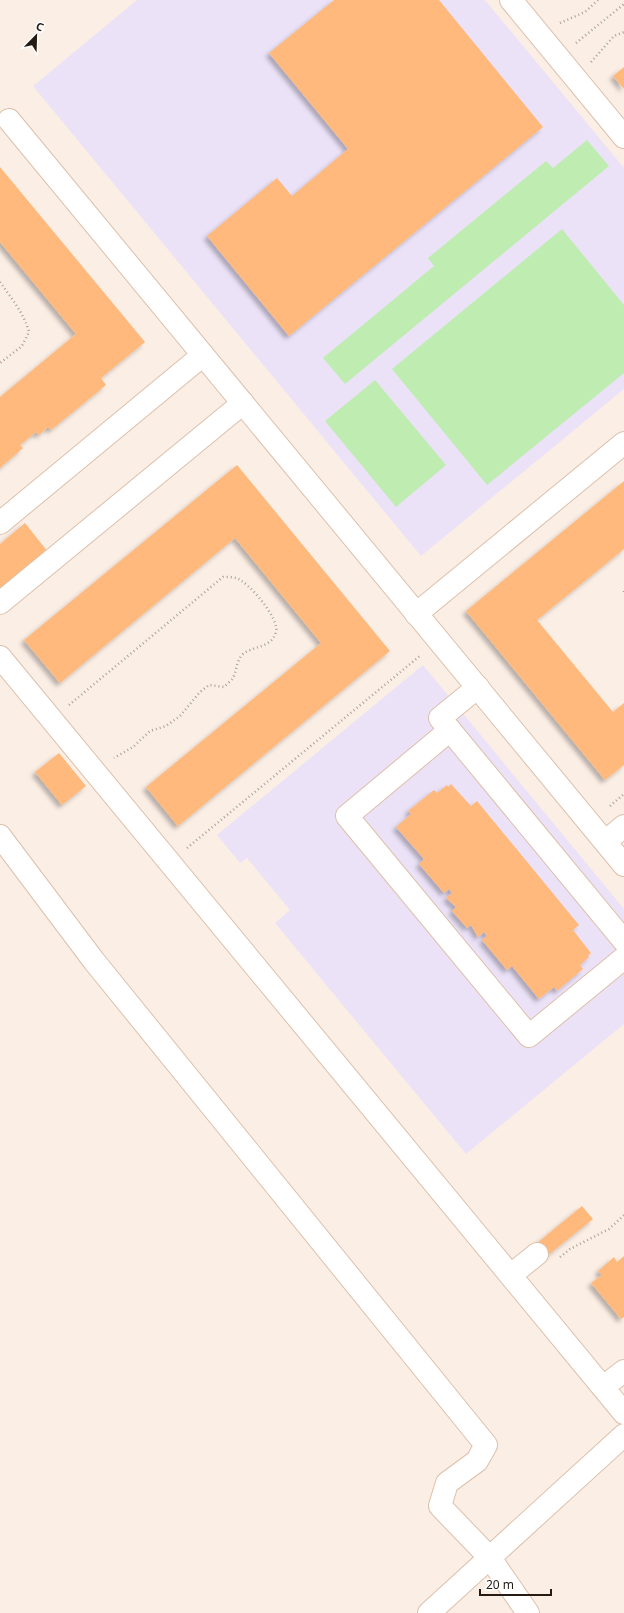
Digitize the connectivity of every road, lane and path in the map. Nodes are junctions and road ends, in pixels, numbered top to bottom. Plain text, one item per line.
1 (511, 0) edge
2 (598, 0) edge
3 (624, 4) edge
4 (537, 31) junction
5 (624, 32) edge
6 (558, 56) junction
7 (574, 77) junction
8 (9, 120) dead end
9 (624, 137) edge
10 (0, 282) edge
11 (203, 355) junction
12 (0, 363) edge
13 (243, 403) junction
14 (624, 443) edge
15 (0, 523) edge
16 (0, 603) edge
17 (416, 614) junction
18 (439, 641) junction
19 (0, 657) edge
20 (478, 687) junction
21 (51, 719) junction
22 (450, 730) junction
23 (93, 770) junction
24 (624, 826) edge
25 (0, 836) edge
26 (605, 842) junction
27 (623, 861) edge
28 (170, 862) junction
29 (624, 941) edge
30 (624, 958) edge
31 (624, 1215) edge
32 (537, 1254) dead end
33 (558, 1258) dead end
34 (510, 1276) junction
35 (624, 1370) edge
36 (603, 1388) junction
37 (624, 1413) edge
38 (624, 1435) edge
39 (490, 1558) junction
40 (429, 1613) edge
41 (528, 1613) edge

1 - 4 street
2 - 4 path
3 - 6 path
4 - 6 street
5 - 7 path
6 - 7 street
7 - 9 street
8 - 11 street
10 - 12 path
11 - 13 street
11 - 15 street
13 - 16 street
13 - 17 street
14 - 17 street
17 - 18 street
18 - 20 street
18 - 28 path
19 - 21 street
20 - 22 street
20 - 26 street
21 - 23 street
21 - 23 path
22 - 29 street
22 - 30 street
23 - 28 street
24 - 26 street
25 - 39 street
26 - 27 street
28 - 34 street
31 - 33 path
32 - 34 street
34 - 36 street
35 - 36 street
36 - 37 street
38 - 39 street
39 - 40 street
39 - 41 street

